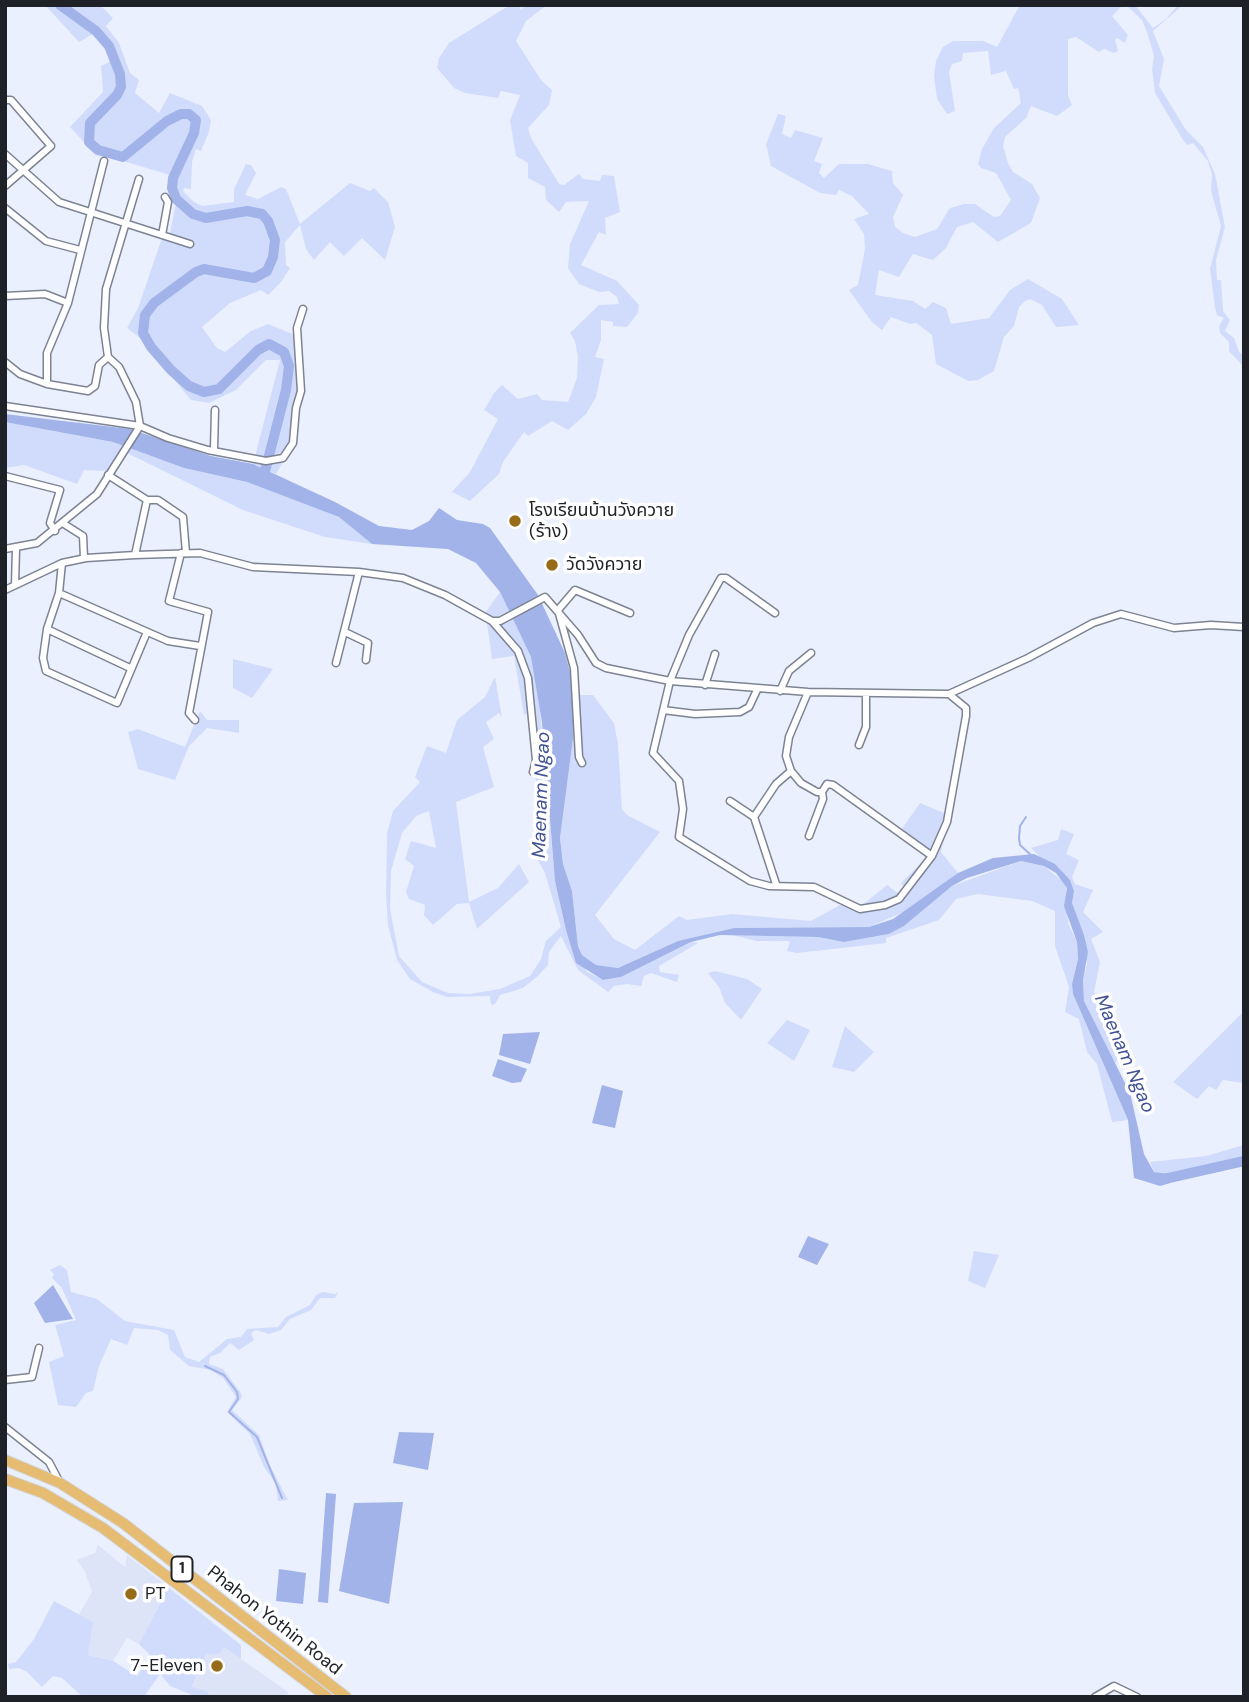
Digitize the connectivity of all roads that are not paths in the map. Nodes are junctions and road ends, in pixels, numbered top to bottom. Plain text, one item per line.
1 (5, 100) edge
2 (5, 154) edge
3 (104, 160) dead end
4 (22, 172) junction
5 (139, 180) dead end
6 (5, 186) edge
7 (165, 197) dead end
8 (6, 210) edge
9 (90, 214) junction
10 (125, 224) junction
11 (162, 235) junction
12 (190, 244) dead end
13 (80, 250) junction
14 (5, 296) edge
15 (68, 303) junction
16 (303, 309) dead end
17 (107, 357) junction
18 (5, 362) edge
19 (47, 384) junction
20 (5, 405) edge
21 (215, 410) dead end
22 (139, 428) junction
23 (214, 449) junction
24 (108, 475) junction
25 (5, 476) edge
26 (147, 500) junction
27 (64, 524) junction
28 (55, 531) junction
29 (5, 549) edge
30 (16, 549) junction
31 (184, 553) junction
32 (135, 555) junction
33 (84, 558) junction
34 (62, 563) junction
35 (359, 572) junction
36 (15, 586) junction
37 (5, 590) edge
38 (59, 593) junction
39 (558, 610) junction
40 (630, 613) dead end
41 (775, 613) dead end
42 (492, 621) junction
43 (1244, 627) edge
44 (47, 629) junction
45 (147, 632) junction
46 (345, 632) junction
47 (200, 646) junction
48 (811, 653) dead end
49 (715, 654) dead end
50 (366, 660) dead end
51 (336, 663) dead end
52 (130, 668) junction
53 (670, 681) junction
54 (705, 685) junction
55 (757, 690) junction
56 (780, 691) junction
57 (808, 692) junction
58 (866, 694) junction
59 (949, 694) junction
60 (663, 710) junction
61 (195, 720) dead end
62 (859, 745) dead end
63 (582, 763) dead end
64 (791, 771) junction
65 (533, 772) dead end
66 (822, 792) junction
67 (730, 801) dead end
68 (754, 817) junction
69 (809, 836) dead end
70 (932, 856) junction
71 (776, 884) junction
72 (39, 1348) dead end
73 (5, 1380) edge
74 (5, 1427) edge
75 (5, 1460) edge
76 (5, 1479) edge
77 (60, 1482) junction
78 (327, 1697) edge
79 (346, 1697) edge
80 (1095, 1697) edge
81 (1137, 1697) edge

1 - 4 street
2 - 4 street
3 - 9 street
4 - 6 street
4 - 9 street
5 - 10 street
7 - 11 street
8 - 13 street
9 - 10 street
9 - 13 street
10 - 11 street
10 - 17 street
11 - 12 street
13 - 15 street
14 - 15 street
15 - 19 street
16 - 23 street
17 - 19 street
17 - 22 street
18 - 19 street
20 - 22 street
21 - 23 street
22 - 23 street
22 - 24 street
24 - 26 street
24 - 27 street
25 - 28 street
26 - 31 street
26 - 32 street
27 - 28 street
27 - 33 street
28 - 30 street
29 - 30 street
30 - 36 street
31 - 32 street
31 - 35 street
31 - 47 street
32 - 33 street
33 - 34 street
34 - 36 street
34 - 38 street
35 - 42 street
35 - 46 street
36 - 37 street
38 - 44 street
38 - 45 street
39 - 40 street
39 - 42 street
39 - 53 street
39 - 63 street
41 - 53 street
42 - 65 street
43 - 59 street
44 - 52 street
44 - 52 street
45 - 47 street
45 - 52 street
46 - 50 street
46 - 51 street
47 - 61 street
48 - 56 street
49 - 54 street
53 - 54 street
53 - 60 street
54 - 55 street
55 - 56 street
55 - 60 street
56 - 57 street
57 - 58 street
57 - 64 street
58 - 59 street
58 - 62 street
59 - 70 street
60 - 71 street
64 - 66 street
64 - 68 street
66 - 69 street
66 - 70 street
67 - 68 street
68 - 71 street
70 - 71 street
72 - 73 street
74 - 77 street
75 - 77 highway, Phahon Yothin Road / 1
76 - 78 highway, Phahon Yothin Road / 1
77 - 79 highway, Phahon Yothin Road / 1
80 - 81 street

